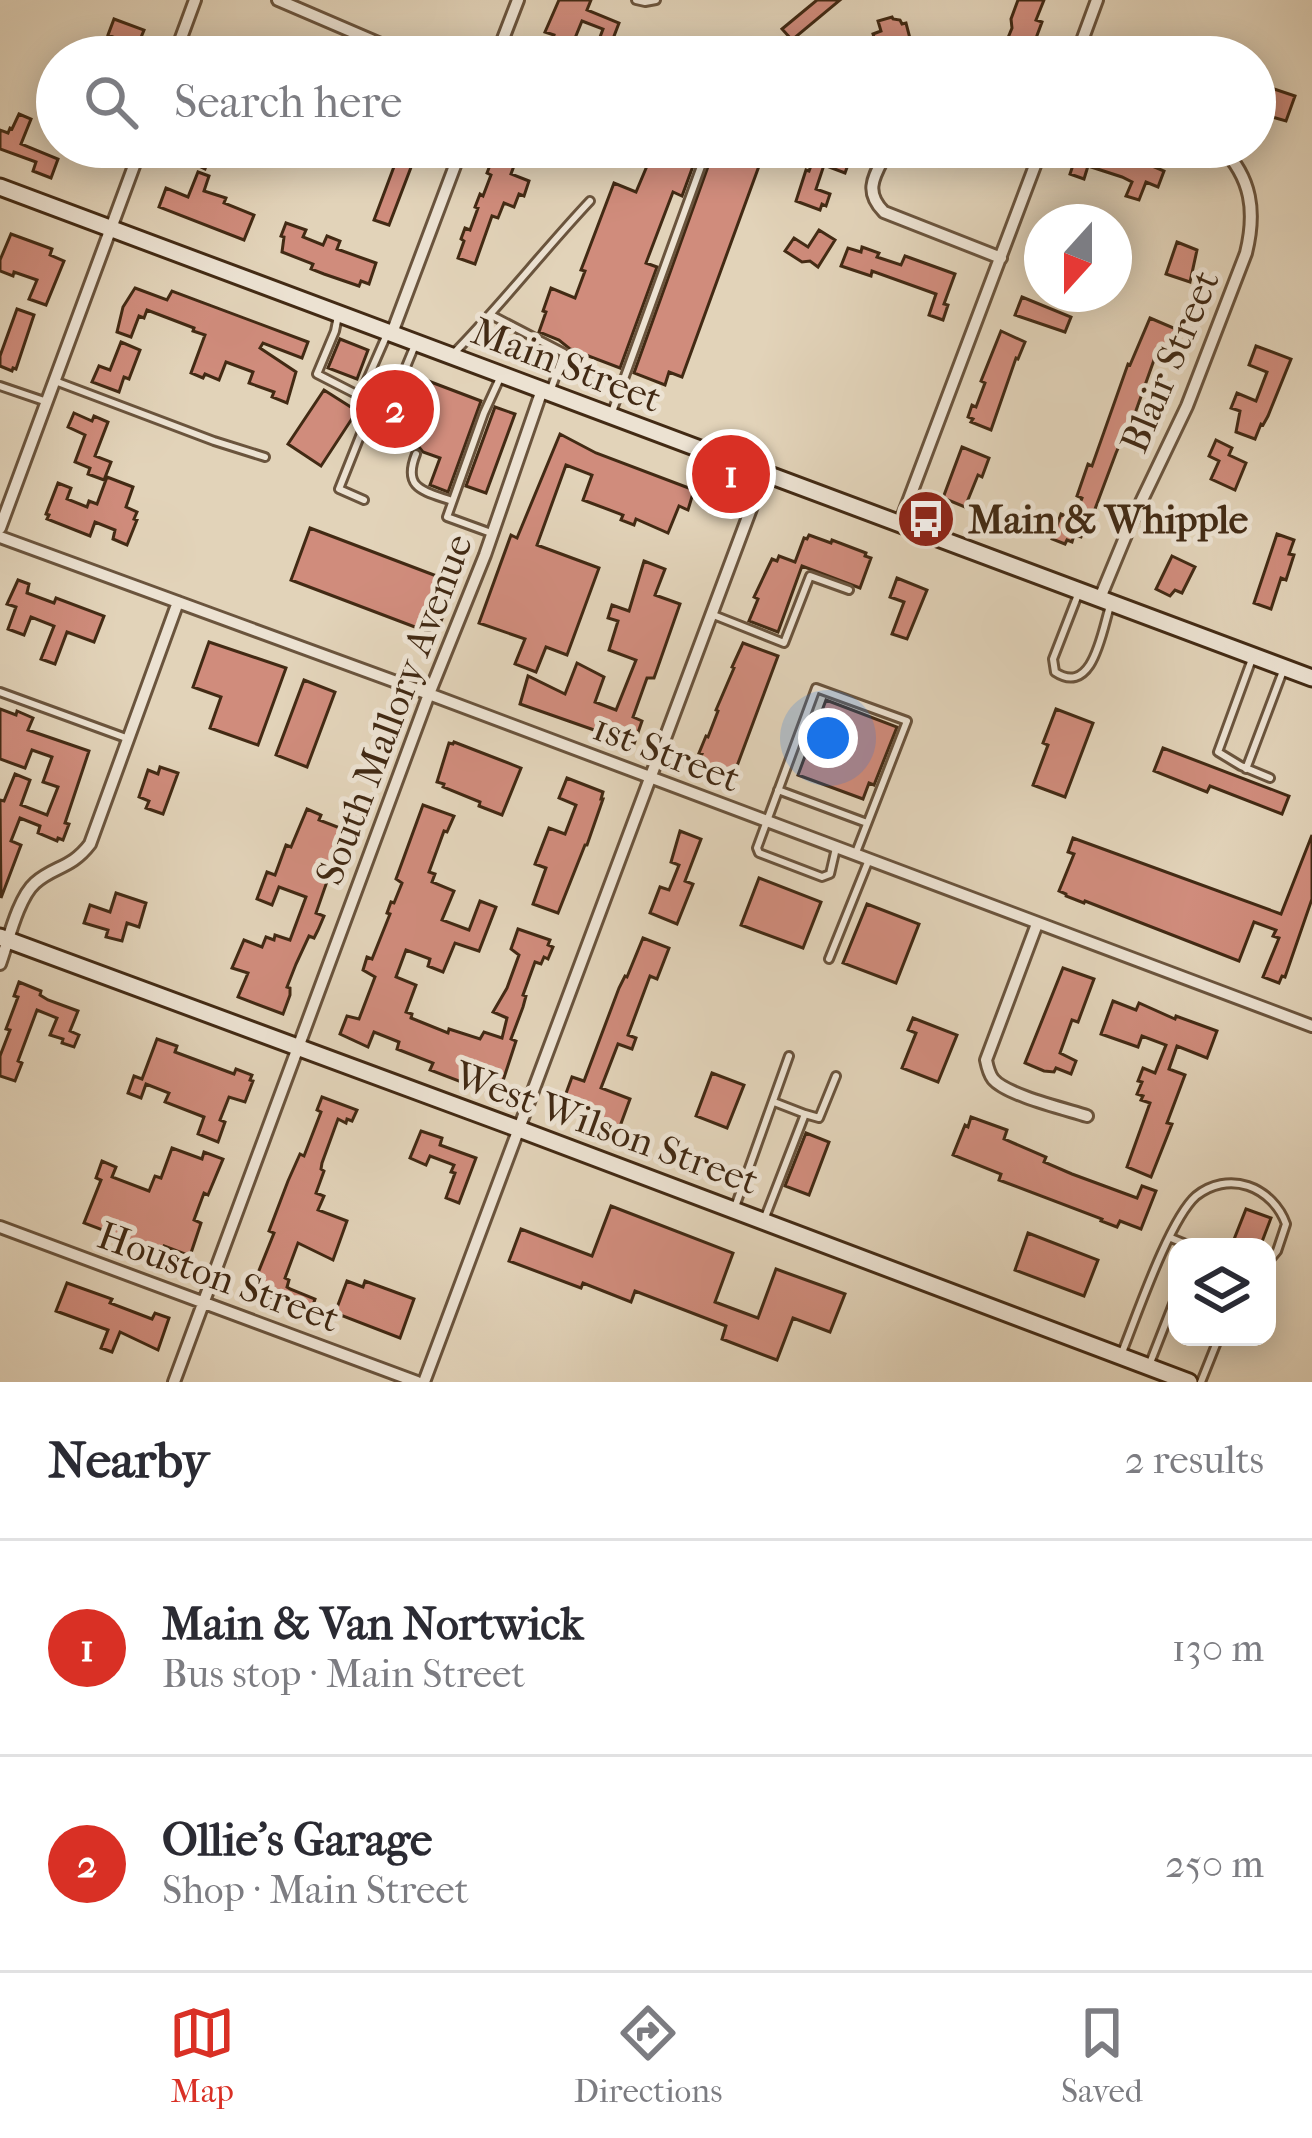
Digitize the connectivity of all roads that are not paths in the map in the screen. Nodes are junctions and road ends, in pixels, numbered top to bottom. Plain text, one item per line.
1 (195, 0) edge
2 (278, 0) edge
3 (518, 0) edge
4 (636, 0) edge
5 (656, 0) edge
6 (1097, 0) edge
7 (182, 36) edge
8 (362, 36) edge
9 (504, 36) edge
10 (1084, 36) edge
11 (133, 168) edge
12 (454, 168) edge
13 (700, 168) edge
14 (880, 168) edge
15 (1034, 168) edge
16 (1239, 168) edge
17 (0, 187) edge
18 (590, 201) dead end
19 (111, 229) junction
20 (1001, 258) junction
21 (338, 313) junction
22 (491, 315) junction
23 (390, 332) junction
24 (416, 342) junction
25 (452, 356) junction
26 (502, 375) junction
27 (55, 381) junction
28 (0, 386) edge
29 (546, 391) junction
30 (47, 402) junction
31 (611, 416) junction
32 (416, 454) dead end
33 (265, 457) dead end
34 (764, 474) junction
35 (364, 500) dead end
36 (452, 501) junction
37 (900, 523) junction
38 (0, 532) edge
39 (492, 533) junction
40 (849, 590) dead end
41 (1079, 590) junction
42 (1106, 600) junction
43 (178, 602) junction
44 (711, 614) junction
45 (1253, 656) junction
46 (1284, 667) junction
47 (1312, 678) edge
48 (0, 692) edge
49 (429, 694) junction
50 (127, 739) junction
51 (1246, 769) junction
52 (650, 778) junction
53 (1270, 778) dead end
54 (778, 790) junction
55 (766, 822) junction
56 (867, 823) junction
57 (836, 848) junction
58 (855, 855) junction
59 (868, 860) junction
60 (1037, 924) junction
61 (4, 938) edge
62 (830, 958) dead end
63 (0, 964) edge
64 (1312, 1025) edge
65 (298, 1048) junction
66 (790, 1056) dead end
67 (836, 1076) dead end
68 (775, 1102) junction
69 (805, 1114) junction
70 (1087, 1116) dead end
71 (519, 1129) junction
72 (734, 1210) junction
73 (763, 1221) junction
74 (0, 1227) edge
75 (1171, 1238) edge
76 (1168, 1245) edge
77 (1276, 1253) edge
78 (203, 1302) junction
79 (1168, 1317) edge
80 (1215, 1346) edge
81 (1121, 1356) junction
82 (1149, 1367) junction
83 (174, 1382) edge
84 (420, 1382) edge
85 (1189, 1382) edge
86 (1201, 1382) edge

1 - 7 street
2 - 8 street
3 - 9 street
4 - 5 lane
6 - 10 street
11 - 19 street
12 - 23 street
13 - 31 lane
14 - 20 street
15 - 20 street
16 - 42 street, Blair Street
17 - 19 main road, Main Street
18 - 22 lane
19 - 21 main road, Main Street
19 - 27 street
20 - 37 street
21 - 23 main road, Main Street
21 - 23 lane
22 - 25 lane
22 - 29 lane
23 - 24 main road, Main Street
24 - 25 main road, Main Street
24 - 35 lane
25 - 26 main road, Main Street
26 - 29 main road, Main Street
26 - 36 lane
27 - 30 street
27 - 33 lane
28 - 30 lane
29 - 31 main road, Main Street
29 - 39 street, South Mallory Avenue
30 - 38 street
31 - 34 main road, Main Street
32 - 36 lane
34 - 37 main road, Main Street
34 - 44 street
36 - 39 lane
37 - 41 main road, Main Street
38 - 43 street, 1st Street
39 - 49 street, South Mallory Avenue
40 - 44 lane
41 - 42 main road, Main Street
41 - 42 lane
42 - 45 main road, Main Street
43 - 49 street, 1st Street
43 - 50 street
44 - 52 street
45 - 46 main road, Main Street
45 - 51 lane
46 - 47 main road, Main Street
46 - 51 lane
48 - 50 lane
49 - 52 street, 1st Street
49 - 65 street, South Mallory Avenue
50 - 61 street
51 - 53 lane
52 - 55 street, 1st Street
52 - 71 street
54 - 55 lane
54 - 56 lane
54 - 56 lane
55 - 57 street, 1st Street
55 - 57 lane
56 - 58 lane
57 - 58 street, 1st Street
58 - 59 street, 1st Street
59 - 60 street, 1st Street
59 - 62 lane
60 - 64 street, 1st Street
60 - 70 street
61 - 63 street
61 - 65 main road, West Wilson Street
65 - 71 main road, West Wilson Street
65 - 78 street, South Mallory Avenue
66 - 68 lane
67 - 69 lane
68 - 69 lane
68 - 72 lane
69 - 73 lane
71 - 72 main road, West Wilson Street
71 - 84 street
72 - 73 main road, West Wilson Street
73 - 81 main road, West Wilson Street
74 - 78 street, Houston Street
75 - 77 lane
76 - 81 lane
78 - 83 street, South Mallory Avenue
78 - 84 street, Houston Street
79 - 82 lane
80 - 86 lane
81 - 82 main road, West Wilson Street
82 - 85 main road, West Wilson Street

